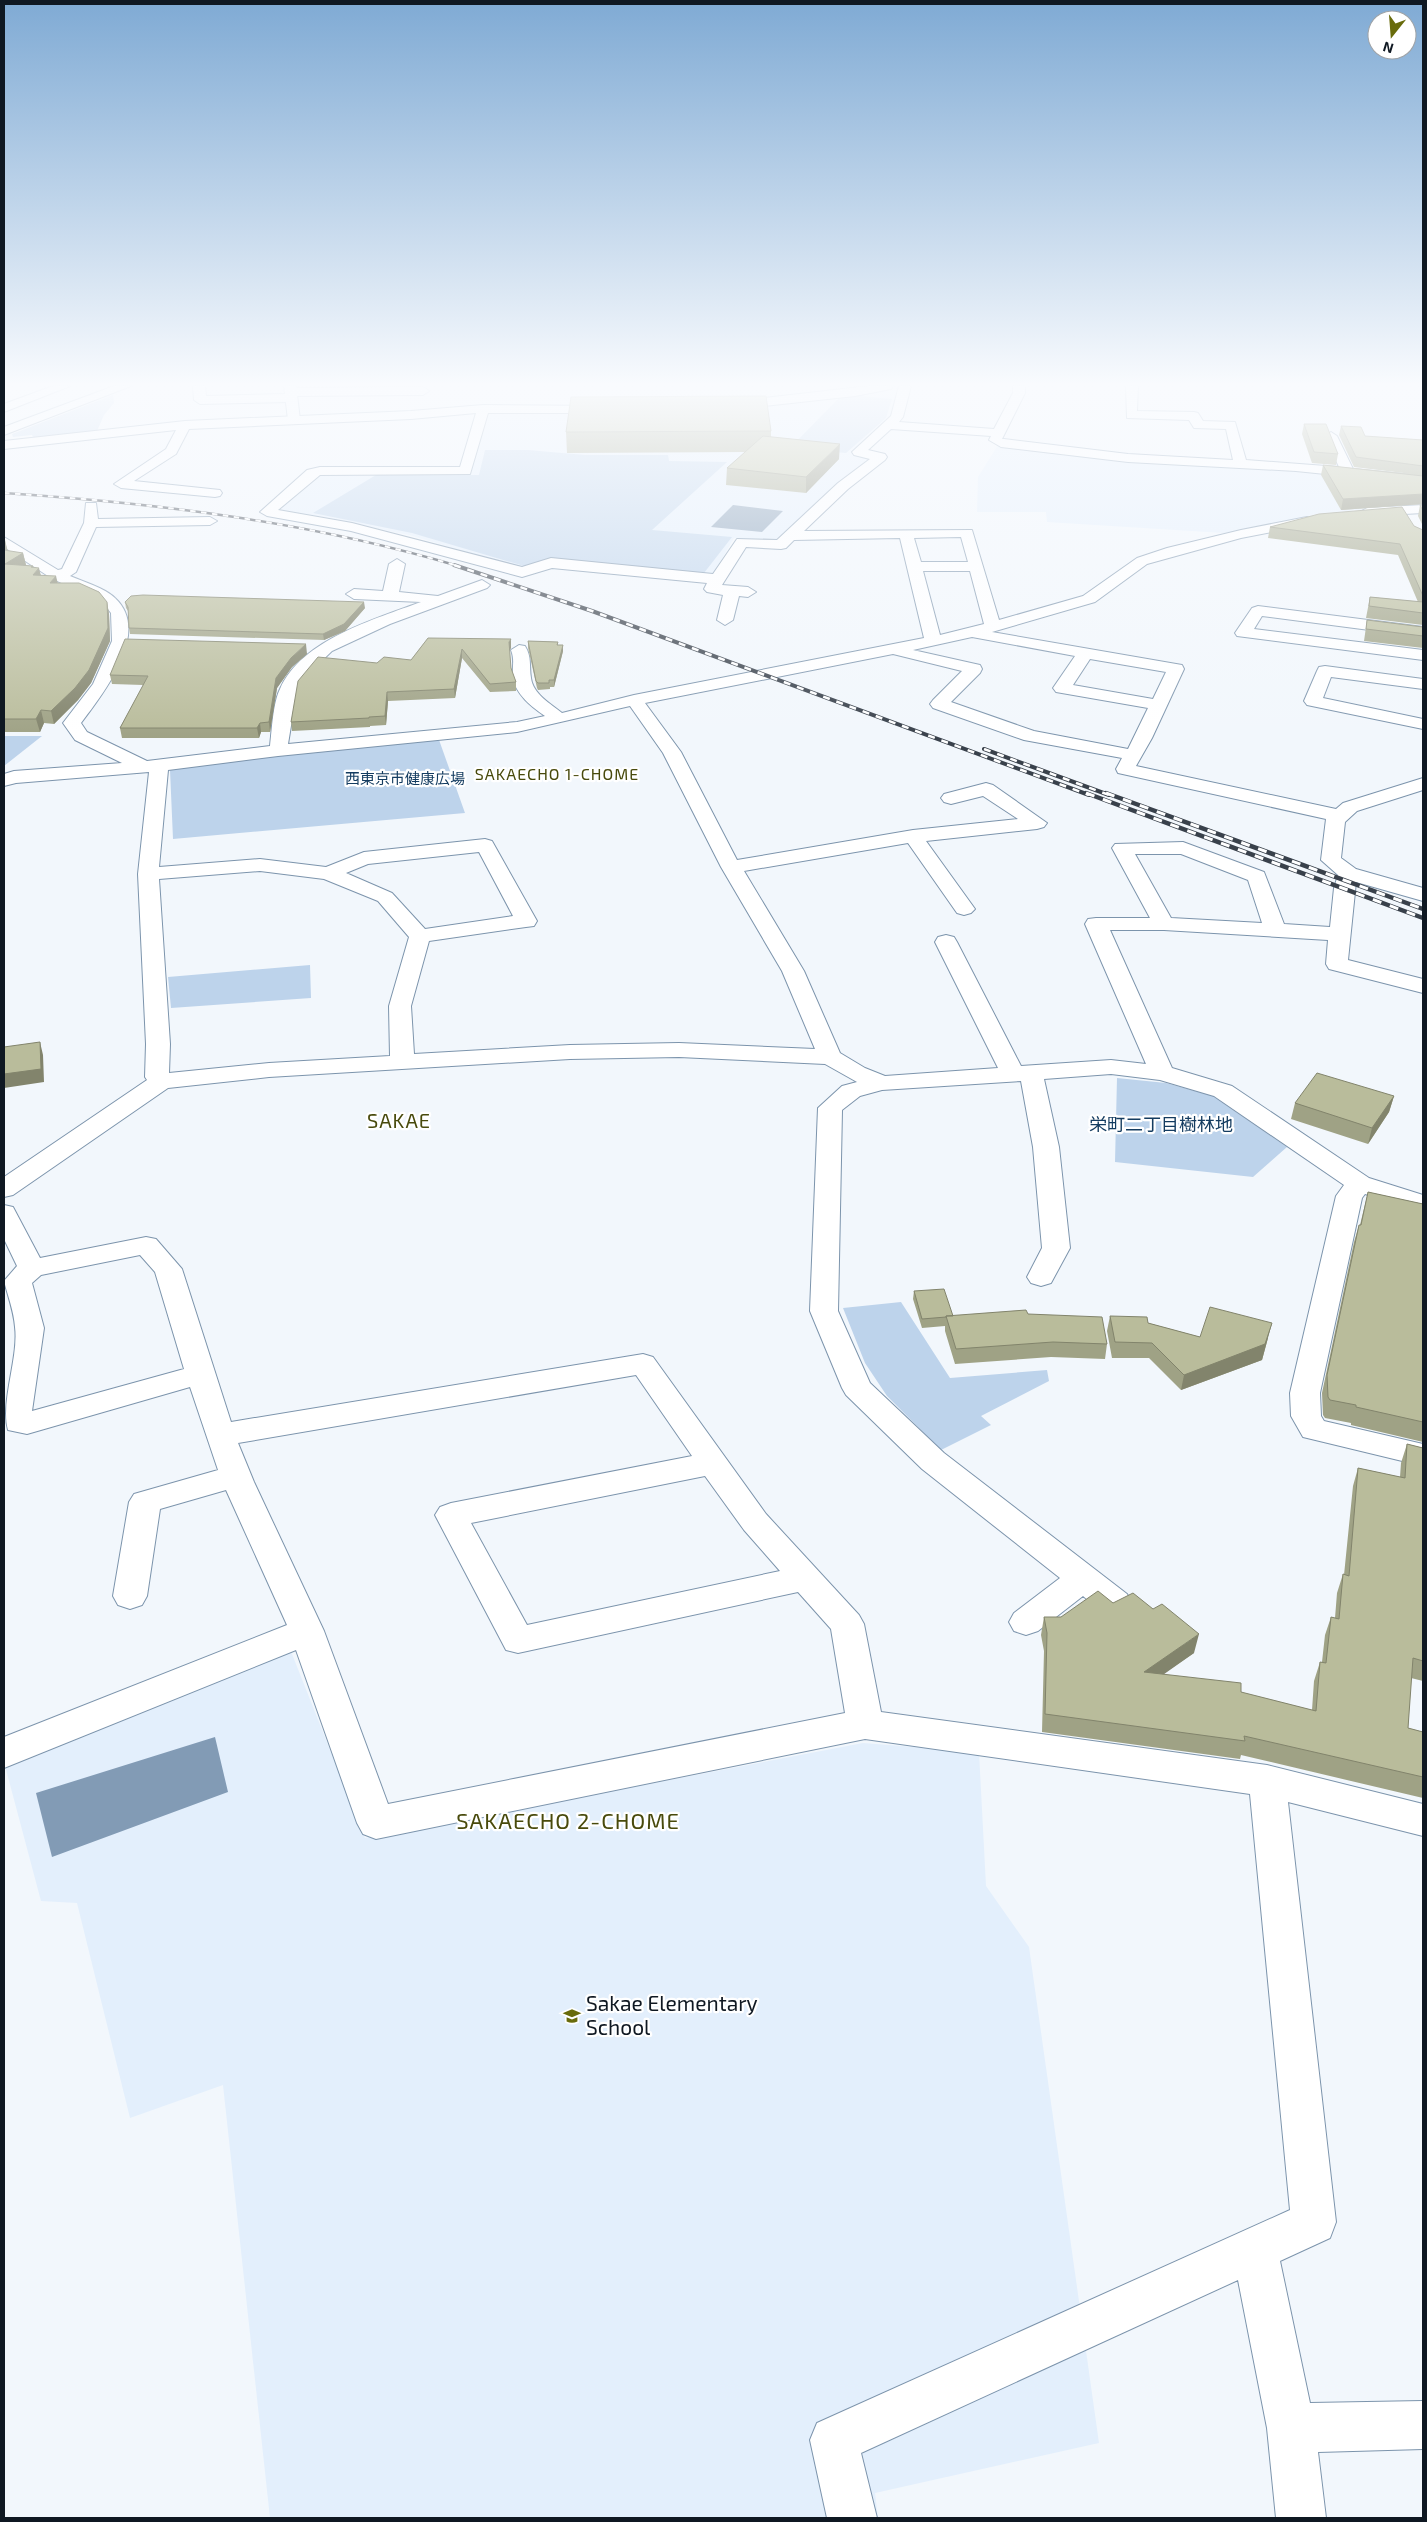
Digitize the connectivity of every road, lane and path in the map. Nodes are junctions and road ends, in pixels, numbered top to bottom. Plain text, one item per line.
1 (91, 504) dead end
2 (277, 504) edge
3 (825, 504) edge
4 (1423, 509) edge
5 (1351, 514) edge
6 (1325, 518) edge
7 (210, 521) dead end
8 (91, 523) junction
9 (906, 534) junction
10 (793, 536) junction
11 (4, 542) edge
12 (397, 564) dead end
13 (977, 566) junction
14 (914, 567) junction
15 (56, 575) junction
16 (717, 579) junction
17 (482, 585) dead end
18 (354, 594) dead end
19 (390, 596) junction
20 (444, 599) junction
21 (725, 620) dead end
22 (993, 626) junction
23 (1423, 632) edge
24 (969, 633) junction
25 (120, 641) junction
26 (934, 641) junction
27 (139, 642) edge
28 (306, 646) edge
29 (326, 647) junction
30 (520, 650) dead end
31 (888, 650) junction
32 (1086, 654) junction
33 (1423, 655) edge
34 (1423, 684) edge
35 (634, 700) junction
36 (1159, 705) junction
37 (559, 719) junction
38 (1423, 724) edge
39 (278, 750) junction
40 (1133, 755) junction
41 (152, 767) junction
42 (4, 780) edge
43 (1423, 784) edge
44 (951, 798) dead end
45 (1340, 816) junction
46 (913, 836) junction
47 (731, 867) junction
48 (1348, 872) junction
49 (328, 873) junction
50 (148, 874) junction
51 (1422, 892) edge
52 (964, 909) dead end
53 (1164, 924) junction
54 (1275, 930) junction
55 (1341, 934) junction
56 (420, 936) junction
57 (946, 942) dead end
58 (1423, 986) edge
59 (830, 1057) junction
60 (402, 1062) junction
61 (1022, 1072) junction
62 (1162, 1073) junction
63 (162, 1081) junction
64 (882, 1083) junction
65 (1360, 1184) junction
66 (4, 1189) edge
67 (1423, 1203) edge
68 (4, 1213) edge
69 (32, 1268) junction
70 (1041, 1277) dead end
71 (201, 1374) junction
72 (220, 1435) junction
73 (1423, 1455) edge
74 (713, 1462) junction
75 (236, 1476) junction
76 (805, 1578) junction
77 (1084, 1578) junction
78 (130, 1596) dead end
79 (1115, 1603) edge
80 (1026, 1622) dead end
81 (307, 1631) junction
82 (864, 1724) junction
83 (4, 1753) edge
84 (1267, 1781) junction
85 (1423, 1820) edge
86 (1255, 2248) junction
87 (1423, 2425) edge
88 (1291, 2428) junction
89 (852, 2518) edge
90 (1302, 2518) edge

1 - 8 street
2 - 16 street
3 - 10 street
4 - 5 street
6 - 22 street
7 - 8 street
8 - 15 street
9 - 10 street
9 - 13 street
9 - 14 street
10 - 16 street
11 - 15 street
12 - 19 street
13 - 14 street
13 - 22 street
14 - 26 street
15 - 25 street
16 - 21 street
17 - 20 street
18 - 19 street
19 - 20 street
20 - 29 street
22 - 24 street
23 - 33 street
24 - 26 street
24 - 32 street
25 - 27 street
25 - 41 street
26 - 31 street
28 - 29 street
29 - 39 street
30 - 37 street
31 - 35 street
31 - 40 street
32 - 36 street
32 - 36 street
34 - 38 street
35 - 37 street
35 - 47 street
36 - 40 street
37 - 39 street
39 - 41 street
40 - 45 street
41 - 42 street
41 - 50 street
43 - 45 street
44 - 46 street
45 - 48 street
46 - 47 street
46 - 52 street
47 - 59 street
48 - 51 street
48 - 55 street
49 - 50 street
49 - 56 street
49 - 56 street
50 - 63 street
53 - 54 street
53 - 54 street
53 - 62 street
54 - 55 street
55 - 58 street
56 - 60 street
57 - 61 street
59 - 60 street
59 - 64 street
60 - 63 street
61 - 62 street
61 - 64 street
61 - 70 street
62 - 65 street
63 - 66 street
64 - 77 street
65 - 67 street
65 - 73 street
68 - 69 street
69 - 71 street
69 - 71 street
71 - 72 street
72 - 74 street
72 - 75 street
74 - 76 street
74 - 76 street
75 - 78 street
75 - 81 street
76 - 82 street
77 - 79 street
77 - 80 street
81 - 82 street
81 - 83 street
82 - 84 street
84 - 85 street
84 - 86 street
86 - 88 street
86 - 89 street
87 - 88 street
88 - 90 street

